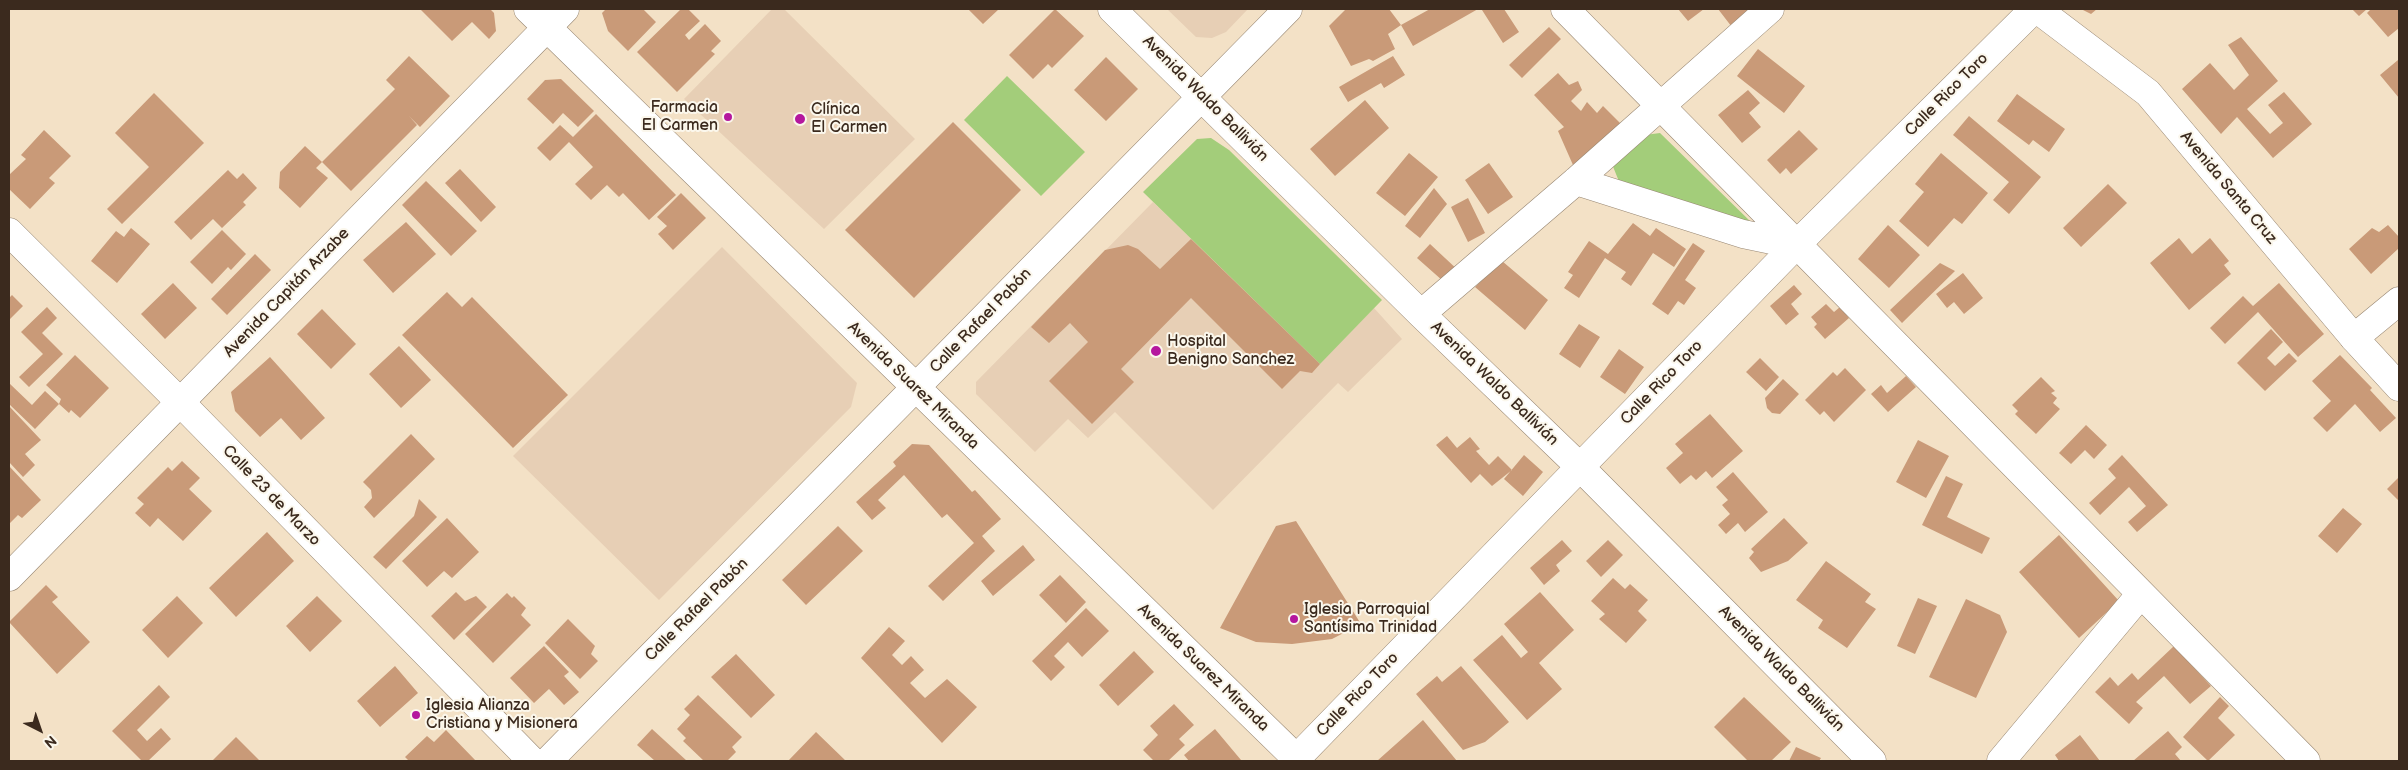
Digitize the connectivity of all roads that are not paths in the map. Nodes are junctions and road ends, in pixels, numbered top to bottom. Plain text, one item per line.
1 (1112, 9) edge
2 (1288, 9) edge
3 (1565, 9) edge
4 (1770, 9) edge
5 (2036, 9) edge
6 (547, 15) edge
7 (1202, 96) junction
8 (1660, 106) junction
9 (1576, 181) junction
10 (9, 232) edge
11 (1796, 245) junction
12 (2399, 301) edge
13 (1422, 314) junction
14 (2354, 338) junction
15 (2399, 387) edge
16 (915, 388) junction
17 (180, 403) junction
18 (1580, 467) junction
19 (9, 577) edge
20 (2140, 595) junction
21 (1296, 760) edge
22 (532, 761) edge
23 (548, 761) edge
24 (1872, 761) edge
25 (2001, 761) edge
26 (2306, 761) edge

1 - 7 main road, Avenida Waldo Ballivián
2 - 7 main road, Calle Rafael Pabón
3 - 8 main road
4 - 8 main road
5 - 11 main road, Calle Rico Toro
5 - 14 main road, Avenida Santa Cruz
6 - 16 main road, Avenida Suarez Miranda
6 - 17 main road, Avenida Capitán Arzabe
7 - 13 main road, Avenida Waldo Ballivián
7 - 16 main road, Calle Rafael Pabón
8 - 9 main road
8 - 11 main road
9 - 11 main road
9 - 13 main road
10 - 17 main road, Calle 23 de Marzo
11 - 18 main road, Calle Rico Toro
11 - 20 main road
12 - 14 main road
13 - 18 main road, Avenida Waldo Ballivián
14 - 15 main road, Avenida Santa Cruz
16 - 21 main road, Avenida Suarez Miranda
16 - 23 main road, Calle Rafael Pabón
17 - 19 main road, Avenida Capitán Arzabe
17 - 22 main road, Calle 23 de Marzo
18 - 21 main road, Calle Rico Toro
18 - 24 main road, Avenida Waldo Ballivián
20 - 25 main road
20 - 26 main road

